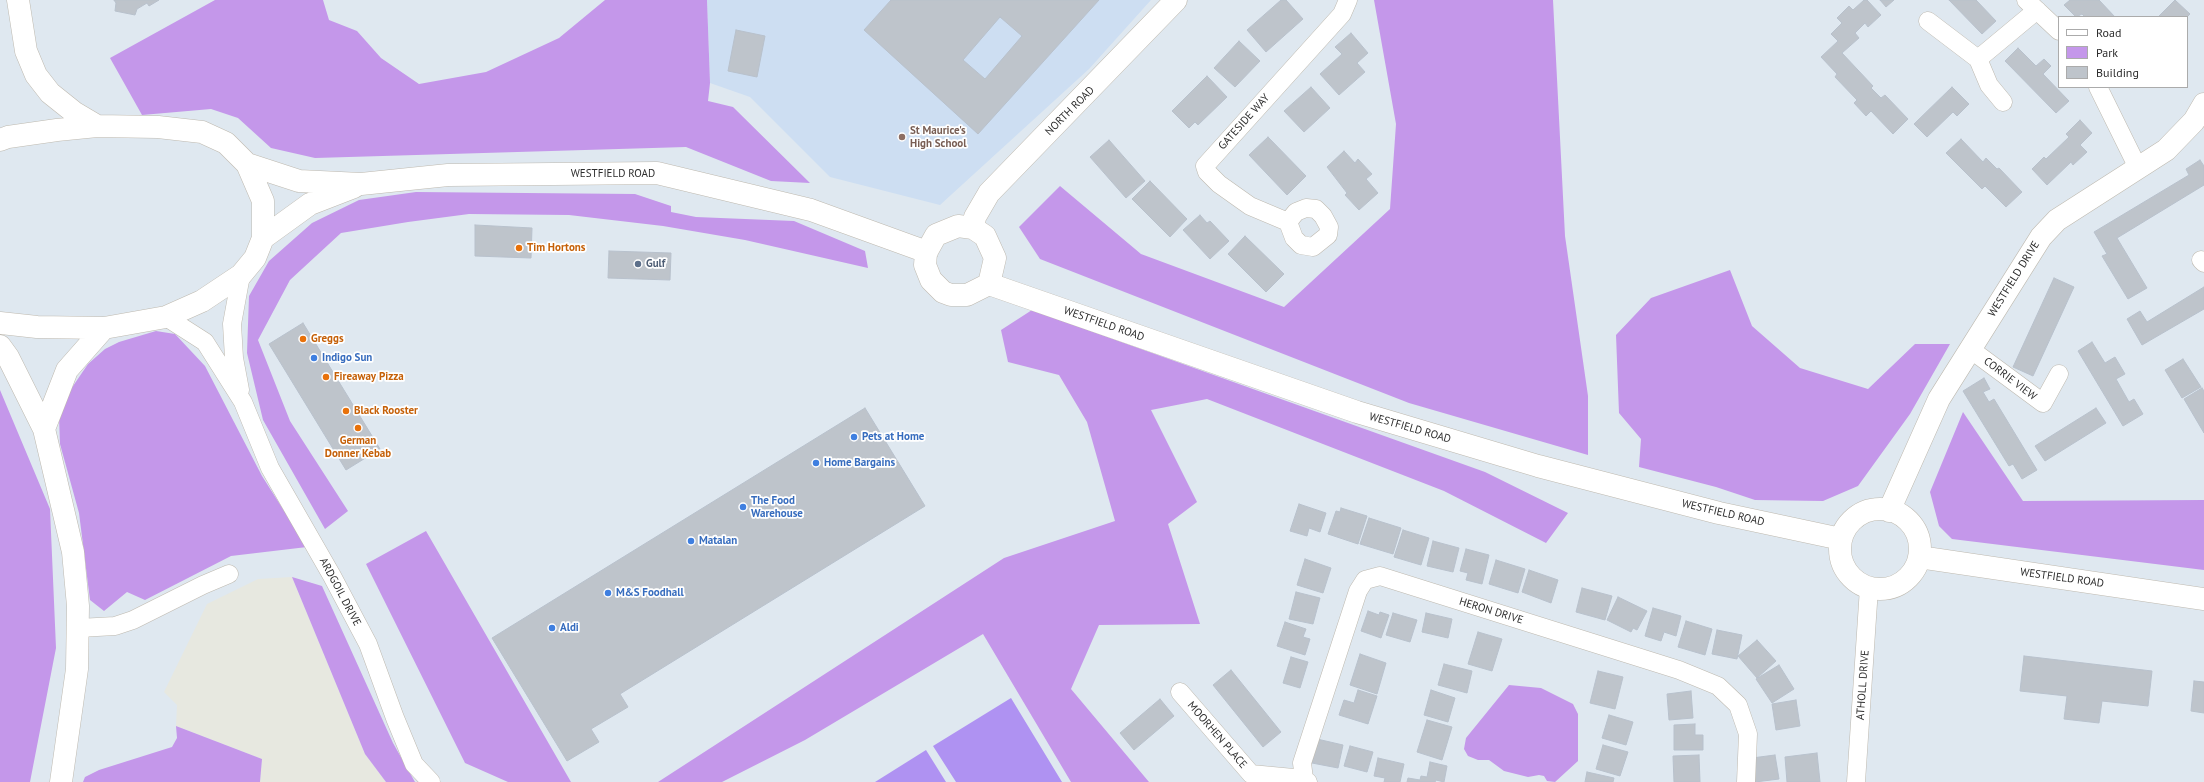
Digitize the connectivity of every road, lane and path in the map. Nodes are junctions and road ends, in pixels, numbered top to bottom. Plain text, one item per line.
1 (18, 0) edge
2 (1176, 0) edge
3 (1348, 0) edge
4 (2032, 5) edge
5 (1928, 21) dead end
6 (2058, 31) edge
7 (1978, 59) junction
8 (2098, 88) edge
9 (2003, 102) dead end
10 (2201, 118) edge
11 (97, 126) junction
12 (0, 140) edge
13 (247, 164) junction
14 (2138, 168) junction
15 (361, 184) junction
16 (1288, 222) dead end
17 (973, 228) junction
18 (264, 238) junction
19 (927, 252) junction
20 (241, 275) junction
21 (989, 284) junction
22 (178, 317) junction
23 (0, 323) edge
24 (104, 328) junction
25 (0, 346) edge
26 (1970, 349) junction
27 (2060, 374) dead end
28 (243, 402) junction
29 (44, 430) junction
30 (1889, 511) junction
31 (1841, 539) junction
32 (1919, 557) junction
33 (229, 574) dead end
34 (1869, 588) junction
35 (2204, 599) edge
36 (79, 628) junction
37 (1180, 692) dead end
38 (1306, 781) edge
39 (61, 782) edge
40 (431, 782) edge
41 (1746, 782) edge
42 (1856, 782) edge

1 - 11 main road
2 - 17 main road, NORTH ROAD
3 - 16 street, GATESIDE WAY
4 - 6 street
4 - 7 street
5 - 7 street
7 - 9 street
8 - 14 street
10 - 14 main road, WESTFIELD DRIVE
11 - 12 main road
11 - 13 main road
13 - 15 main road, WESTFIELD ROAD
13 - 18 main road
14 - 26 main road, WESTFIELD DRIVE
15 - 18 main road, WESTFIELD ROAD
15 - 19 main road, WESTFIELD ROAD
17 - 19 main road
17 - 21 main road
18 - 20 main road
19 - 21 main road
20 - 22 main road
20 - 28 street, ARDGOIL DRIVE
21 - 31 main road, WESTFIELD ROAD
22 - 24 main road
22 - 28 street, ARDGOIL DRIVE
23 - 24 main road
24 - 29 main road
25 - 29 main road
26 - 27 street, CORRIE VIEW
26 - 30 main road, WESTFIELD DRIVE
28 - 40 street, ARDGOIL DRIVE
29 - 36 main road
30 - 31 main road
30 - 32 main road
31 - 34 main road
32 - 34 main road
32 - 35 main road, WESTFIELD ROAD
33 - 36 street
34 - 42 street, ATHOLL DRIVE
36 - 39 main road
37 - 38 street, MOORHEN PLACE
38 - 41 street, HERON DRIVE

